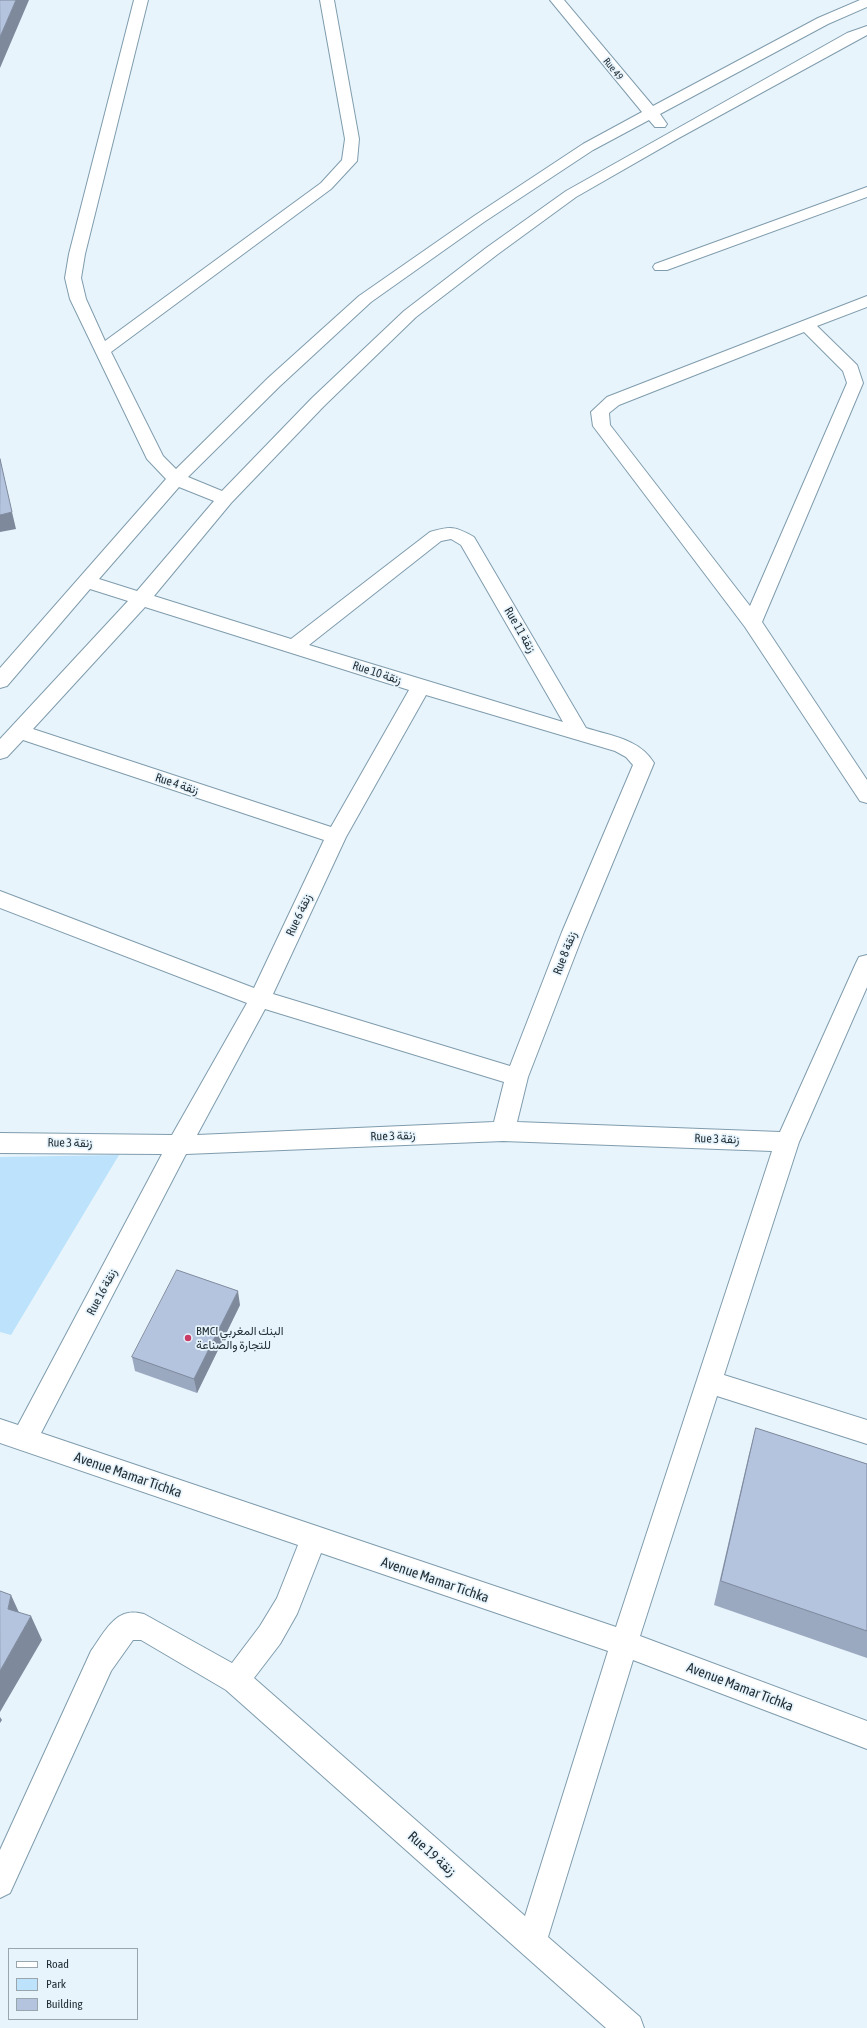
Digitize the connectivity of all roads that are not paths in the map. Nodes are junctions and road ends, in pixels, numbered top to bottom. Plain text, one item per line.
1 (141, 0) edge
2 (327, 0) edge
3 (557, 0) edge
4 (867, 2) edge
5 (823, 21) junction
6 (860, 33) edge
7 (867, 47) edge
8 (650, 113) junction
9 (672, 136) junction
10 (867, 192) edge
11 (661, 267) dead end
12 (867, 301) edge
13 (806, 325) junction
14 (102, 351) junction
15 (176, 479) junction
16 (225, 499) junction
17 (87, 582) junction
18 (142, 598) junction
19 (752, 622) junction
20 (295, 646) junction
21 (0, 681) edge
22 (421, 687) junction
23 (18, 731) junction
24 (579, 733) junction
25 (0, 752) edge
26 (638, 780) joint
27 (867, 796) edge
28 (336, 836) junction
29 (0, 899) edge
30 (867, 963) edge
31 (260, 999) junction
32 (517, 1077) junction
33 (502, 1131) junction
34 (787, 1142) junction
35 (0, 1143) edge
36 (179, 1144) junction
37 (709, 1382) junction
38 (0, 1431) edge
39 (867, 1432) edge
40 (24, 1439) junction
41 (313, 1539) junction
42 (624, 1643) junction
43 (236, 1680) junction
44 (867, 1735) edge
45 (0, 1883) edge
46 (532, 1942) junction
47 (628, 2028) edge

1 - 14 street
2 - 14 street
3 - 8 street, Rue 49
4 - 5 street
5 - 6 street
5 - 8 street
6 - 7 street
6 - 9 street
8 - 9 street, Rue 49
8 - 15 street
9 - 16 street
10 - 11 street
12 - 13 street
13 - 19 street
13 - 19 street
14 - 15 street
15 - 16 street
15 - 17 street
16 - 18 street
17 - 18 street, Rue 10 زنقة
17 - 21 street
18 - 20 street, Rue 10 زنقة
18 - 23 street
19 - 27 street
20 - 22 street, Rue 10 زنقة
20 - 24 street, Rue 11 زنقة
22 - 24 street, Rue 10 زنقة
22 - 28 street, Rue 6 زنقة
23 - 25 street
23 - 28 street, Rue 4 زنقة
24 - 26 street, Rue 10 زنقة
26 - 32 street, Rue 8 زنقة
28 - 31 street, Rue 6 زنقة
29 - 31 street
30 - 34 street
31 - 32 street
31 - 36 street, Rue 6 زنقة
32 - 33 street, Rue 8 زنقة
33 - 34 street, Rue 3 زنقة
33 - 36 street, Rue 3 زنقة
34 - 37 street
35 - 36 street, Rue 3 زنقة
36 - 40 street, Rue 16 زنقة
37 - 39 street
37 - 42 street
38 - 40 street, Avenue Mamar Tichka
40 - 41 street, Avenue Mamar Tichka
41 - 42 street, Avenue Mamar Tichka
41 - 43 street
42 - 44 street, Avenue Mamar Tichka
42 - 46 street
43 - 45 street, Rue 19 زنقة
43 - 46 street, Rue 19 زنقة
46 - 47 street, Rue 19 زنقة

